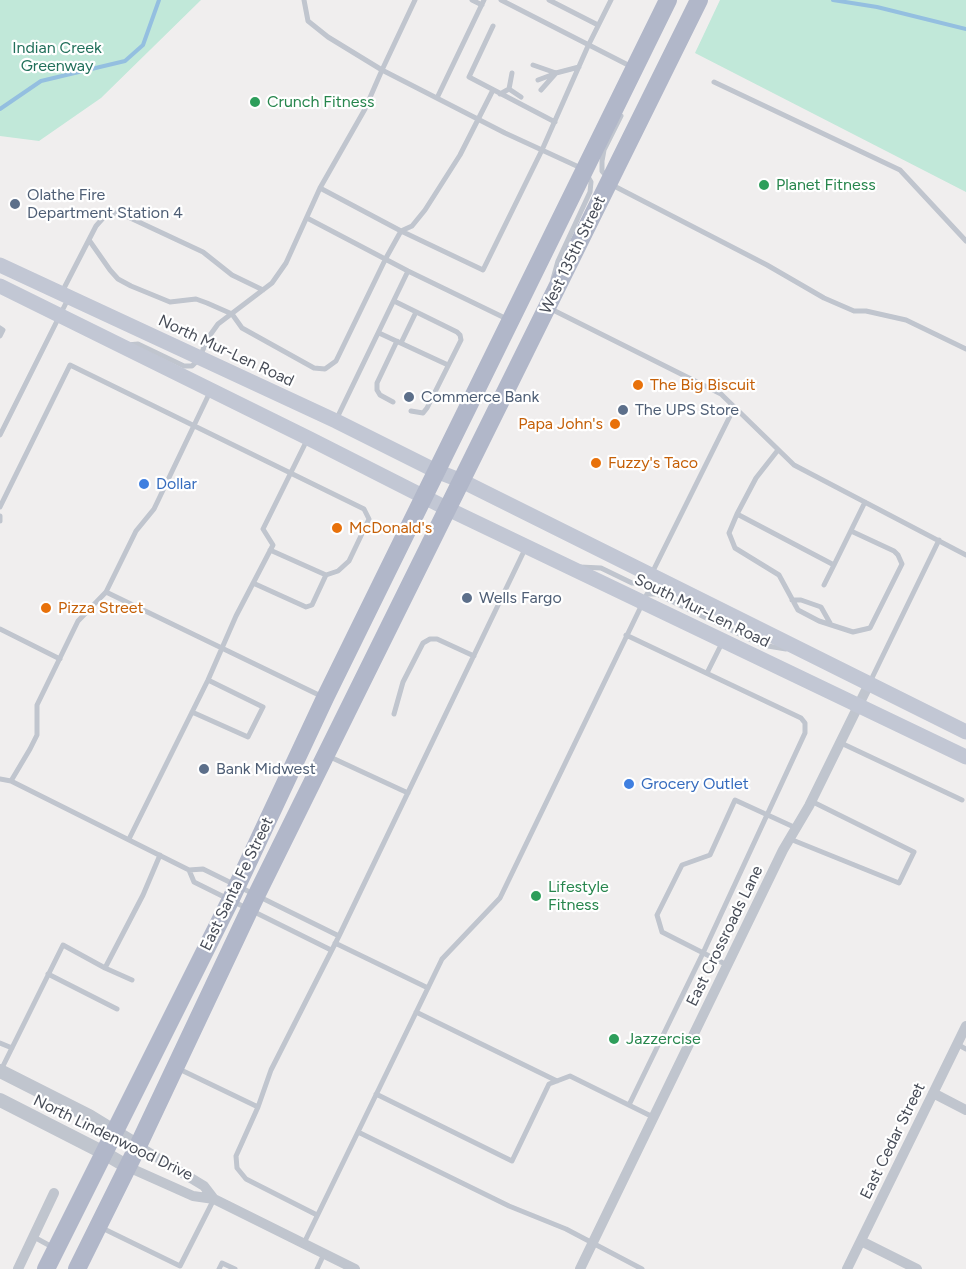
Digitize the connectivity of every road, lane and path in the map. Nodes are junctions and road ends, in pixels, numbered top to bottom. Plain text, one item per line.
1 (304, 0) edge
2 (415, 0) edge
3 (472, 0) edge
4 (503, 0) edge
5 (549, 0) edge
6 (610, 0) edge
7 (699, 0) edge
8 (483, 2) edge
9 (671, 4) edge
10 (598, 25) junction
11 (493, 26) dead end
12 (588, 46) junction
13 (533, 65) dead end
14 (579, 67) junction
15 (634, 68) junction
16 (382, 70) junction
17 (512, 73) dead end
18 (556, 74) junction
19 (538, 80) dead end
20 (714, 82) dead end
21 (517, 87) dead end
22 (509, 89) junction
23 (493, 90) junction
24 (542, 90) dead end
25 (500, 94) junction
26 (521, 97) dead end
27 (437, 98) junction
28 (624, 110) dead end
29 (478, 118) junction
30 (555, 122) junction
31 (542, 150) junction
32 (585, 170) junction
33 (609, 181) junction
34 (320, 188) junction
35 (307, 218) junction
36 (401, 231) junction
37 (89, 240) junction
38 (966, 241) edge
39 (386, 258) junction
40 (0, 265) edge
41 (408, 271) junction
42 (0, 286) edge
43 (263, 290) junction
44 (65, 296) junction
45 (551, 300) junction
46 (394, 301) junction
47 (416, 312) junction
48 (231, 314) junction
49 (59, 315) junction
50 (510, 321) junction
51 (0, 328) edge
52 (379, 333) junction
53 (0, 336) edge
54 (399, 342) junction
55 (122, 347) junction
56 (966, 349) edge
57 (199, 359) junction
58 (448, 365) junction
59 (211, 390) junction
60 (393, 402) dead end
61 (734, 408) junction
62 (411, 411) dead end
63 (336, 422) junction
64 (3, 423) edge
65 (194, 425) junction
66 (0, 435) edge
67 (308, 438) junction
68 (778, 450) junction
69 (436, 471) junction
70 (290, 472) junction
71 (462, 481) junction
72 (424, 497) junction
73 (865, 502) junction
74 (0, 507) edge
75 (448, 509) junction
76 (737, 514) junction
77 (851, 531) junction
78 (939, 540) junction
79 (526, 547) junction
80 (270, 550) junction
81 (966, 555) edge
82 (834, 565) junction
83 (566, 566) junction
84 (326, 575) junction
85 (651, 575) junction
86 (253, 583) junction
87 (824, 585) dead end
88 (106, 592) junction
89 (792, 600) junction
90 (642, 602) junction
91 (830, 623) junction
92 (0, 629) edge
93 (626, 635) junction
94 (723, 641) junction
95 (222, 648) junction
96 (809, 654) junction
97 (474, 656) junction
98 (60, 658) junction
99 (707, 673) junction
100 (208, 680) junction
101 (869, 684) junction
102 (325, 698) junction
103 (859, 706) junction
104 (192, 712) junction
105 (394, 714) dead end
106 (966, 732) edge
107 (841, 743) junction
108 (326, 755) junction
109 (966, 757) edge
110 (0, 779) edge
111 (11, 781) junction
112 (408, 793) junction
113 (962, 800) dead end
114 (811, 801) junction
115 (768, 815) junction
116 (796, 828) junction
117 (129, 839) junction
118 (790, 839) junction
119 (160, 855) junction
120 (189, 870) junction
121 (234, 893) junction
122 (252, 903) junction
123 (339, 936) junction
124 (335, 943) junction
125 (331, 950) junction
126 (703, 953) junction
127 (727, 965) junction
128 (105, 968) junction
129 (48, 974) junction
130 (132, 980) dead end
131 (428, 988) junction
132 (117, 1009) dead end
133 (416, 1012) junction
134 (966, 1026) edge
135 (0, 1043) edge
136 (962, 1046) edge
137 (12, 1048) junction
138 (175, 1067) junction
139 (0, 1072) edge
140 (557, 1081) junction
141 (376, 1094) junction
142 (933, 1094) junction
143 (0, 1100) edge
144 (629, 1105) junction
145 (258, 1107) junction
146 (966, 1110) edge
147 (653, 1117) junction
148 (115, 1132) junction
149 (358, 1132) junction
150 (138, 1146) junction
151 (104, 1153) junction
152 (128, 1167) junction
153 (54, 1193) dead end
154 (214, 1199) junction
155 (317, 1215) junction
156 (98, 1227) junction
157 (34, 1237) junction
158 (861, 1241) junction
159 (592, 1242) junction
160 (303, 1243) junction
161 (56, 1249) junction
162 (324, 1254) junction
163 (174, 1267) edge
164 (18, 1269) edge
165 (46, 1269) edge
166 (77, 1269) edge
167 (219, 1269) edge
168 (235, 1269) edge
169 (317, 1269) edge
170 (355, 1269) edge
171 (579, 1269) edge
172 (642, 1269) edge
173 (847, 1269) edge
174 (917, 1269) edge

1 - 16 lane
2 - 16 lane
3 - 8 lane
4 - 12 lane
5 - 10 lane
6 - 10 lane
7 - 33 main road, West 135th Street
8 - 27 lane
9 - 15 main road, West 135th Street
10 - 12 lane
11 - 23 lane
12 - 14 lane
12 - 15 lane
13 - 18 lane
14 - 18 lane
14 - 30 lane
15 - 32 main road, West 135th Street
16 - 27 lane
16 - 34 lane
17 - 22 lane
18 - 19 lane
18 - 24 lane
20 - 38 lane
21 - 22 lane
22 - 25 lane
22 - 26 lane
23 - 25 lane
23 - 29 lane
25 - 30 lane
27 - 29 lane
28 - 33 lane
29 - 31 lane
29 - 36 lane
30 - 31 lane
31 - 32 lane
31 - 36 lane
32 - 45 lane
32 - 50 main road, West 135th Street
33 - 45 main road, West 135th Street
33 - 56 lane
34 - 35 lane
34 - 36 lane
35 - 39 lane
35 - 43 lane
36 - 39 lane
37 - 43 lane
37 - 44 lane
37 - 48 lane
39 - 41 lane
39 - 48 lane
40 - 44 main road, North Mur-Len Road
41 - 46 lane
41 - 50 lane
42 - 49 main road
43 - 48 lane
44 - 49 lane
44 - 57 main road, North Mur-Len Road
45 - 61 lane
45 - 71 main road, West 135th Street
46 - 47 lane
46 - 52 lane
47 - 54 lane
47 - 58 lane
48 - 57 lane
49 - 55 main road
49 - 64 lane
50 - 69 main road, West 135th Street
51 - 53 lane
52 - 54 lane
52 - 63 lane
54 - 58 lane
54 - 60 lane
55 - 57 lane
55 - 59 main road
57 - 63 main road, North Mur-Len Road
58 - 62 lane
59 - 65 lane
59 - 67 main road
61 - 68 lane
61 - 85 lane
63 - 69 main road, North Mur-Len Road
64 - 66 lane
65 - 70 lane
65 - 74 lane
65 - 88 lane
67 - 70 lane
67 - 72 main road
68 - 73 lane
68 - 76 lane
69 - 71 main road, South Mur-Len Road
69 - 72 main road, West 135th Street
70 - 80 lane
70 - 84 lane
71 - 75 main road, West 135th Street
71 - 85 main road, South Mur-Len Road
72 - 75 main road, South Mur-Len Road
72 - 102 main road, East Santa Fe Street
73 - 77 lane
73 - 78 lane
75 - 79 main road, South Mur-Len Road
75 - 108 main road, East Santa Fe Street
76 - 82 lane
76 - 89 lane
77 - 82 lane
77 - 91 lane
78 - 81 lane
78 - 101 lane
79 - 83 main road, South Mur-Len Road
79 - 97 lane
80 - 84 lane
80 - 86 lane
82 - 87 lane
83 - 85 lane
83 - 90 main road, South Mur-Len Road
84 - 86 lane
85 - 96 main road, South Mur-Len Road
86 - 95 lane
88 - 95 lane
88 - 98 lane
89 - 91 lane
89 - 91 lane
90 - 93 lane
90 - 94 main road, South Mur-Len Road
90 - 96 lane
92 - 98 lane
93 - 99 lane
93 - 131 lane
94 - 99 lane
94 - 103 main road, South Mur-Len Road
95 - 100 lane
95 - 102 lane
96 - 101 main road, South Mur-Len Road
97 - 105 lane
97 - 112 lane
98 - 111 lane
99 - 115 lane
100 - 104 lane
100 - 104 lane
101 - 103 street, East Crossroads Lane
101 - 106 main road, South Mur-Len Road
102 - 121 main road, East Santa Fe Street
103 - 107 street, East Crossroads Lane
103 - 109 main road, South Mur-Len Road
104 - 117 lane
107 - 113 lane
107 - 114 street, East Crossroads Lane
108 - 112 lane
108 - 122 main road, East Santa Fe Street
110 - 111 lane
111 - 117 lane
112 - 123 lane
114 - 116 street, East Crossroads Lane
114 - 118 lane
115 - 116 lane
115 - 126 lane
115 - 126 lane
116 - 118 street, East Crossroads Lane
117 - 119 lane
118 - 127 street, East Crossroads Lane
119 - 120 lane
119 - 128 lane
120 - 121 lane
120 - 121 lane
121 - 122 lane
121 - 122 lane
121 - 148 main road, East Santa Fe Street
122 - 123 lane
122 - 125 lane
122 - 138 main road, East Santa Fe Street
123 - 124 lane
124 - 125 lane
124 - 131 lane
125 - 145 lane
126 - 127 lane
126 - 144 lane
127 - 147 street, East Crossroads Lane
128 - 129 lane
128 - 130 lane
129 - 132 lane
129 - 137 lane
131 - 133 lane
133 - 140 lane
133 - 141 lane
134 - 136 street, East Cedar Street
135 - 137 lane
136 - 142 street, East Cedar Street
137 - 139 lane
138 - 145 lane
138 - 150 main road, East Santa Fe Street
139 - 148 street, North Lindenwood Drive
140 - 141 lane
140 - 144 lane
141 - 149 lane
142 - 146 street
142 - 158 street, East Cedar Street
143 - 151 street, North Lindenwood Drive
144 - 147 lane
145 - 155 lane
147 - 159 street, East Crossroads Lane
148 - 150 street, North Lindenwood Drive
148 - 151 main road, East Santa Fe Street
149 - 155 lane
149 - 159 lane
150 - 152 main road, East Santa Fe Street
150 - 154 street, North Lindenwood Drive
151 - 152 street, North Lindenwood Drive
151 - 161 main road, East Santa Fe Street
152 - 154 street, North Lindenwood Drive
152 - 156 main road, East Santa Fe Street
153 - 157 street
154 - 160 street, North Lindenwood Drive
154 - 163 lane
155 - 160 lane
156 - 163 lane
156 - 166 main road, East Santa Fe Street
157 - 161 lane
157 - 164 street
158 - 173 street, East Cedar Street
158 - 174 street
159 - 171 street, East Crossroads Lane
159 - 172 lane
160 - 162 street, North Lindenwood Drive
161 - 165 main road, East Santa Fe Street
162 - 169 lane
162 - 170 street, North Lindenwood Drive
167 - 168 lane

